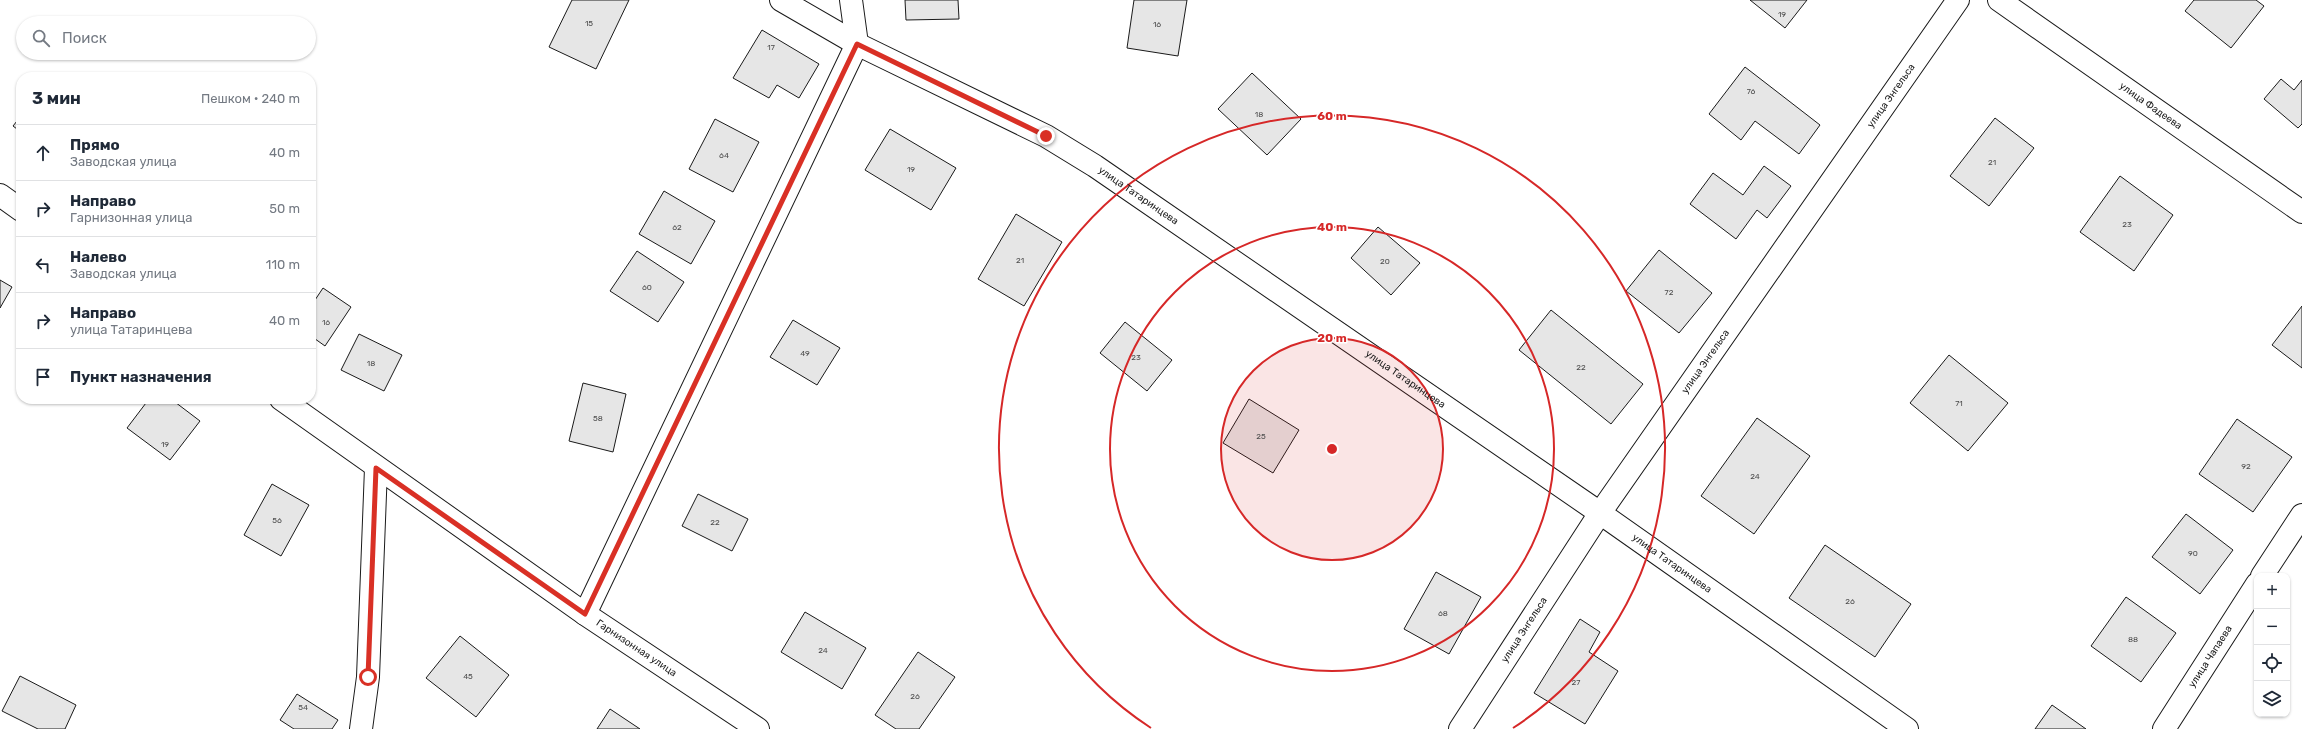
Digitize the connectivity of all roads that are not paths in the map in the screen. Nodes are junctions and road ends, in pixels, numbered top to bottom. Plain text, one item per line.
1 (781, 0) edge
2 (851, 0) edge
3 (1958, 0) edge
4 (1999, 0) edge
5 (857, 44) junction
6 (0, 195) edge
7 (16, 206) edge
8 (2302, 212) edge
9 (288, 404) edge
10 (376, 468) junction
11 (1600, 514) junction
12 (2302, 514) edge
13 (2264, 573) edge
14 (2254, 589) edge
15 (585, 614) junction
16 (361, 729) edge
17 (758, 729) edge
18 (1460, 729) edge
19 (1907, 729) edge
20 (2164, 729) edge

1 - 5 street, улица Татаринцева
2 - 5 street
3 - 11 street, улица Энгельса
4 - 8 street, улица Фадеева
5 - 11 street, улица Татаринцева
5 - 15 street
6 - 7 street
9 - 10 street, Гарнизонная улица
10 - 15 street, Гарнизонная улица
10 - 16 street
11 - 18 street, улица Энгельса
11 - 19 street, улица Татаринцева
12 - 13 street
14 - 20 street, улица Чапаева
15 - 17 street, Гарнизонная улица

